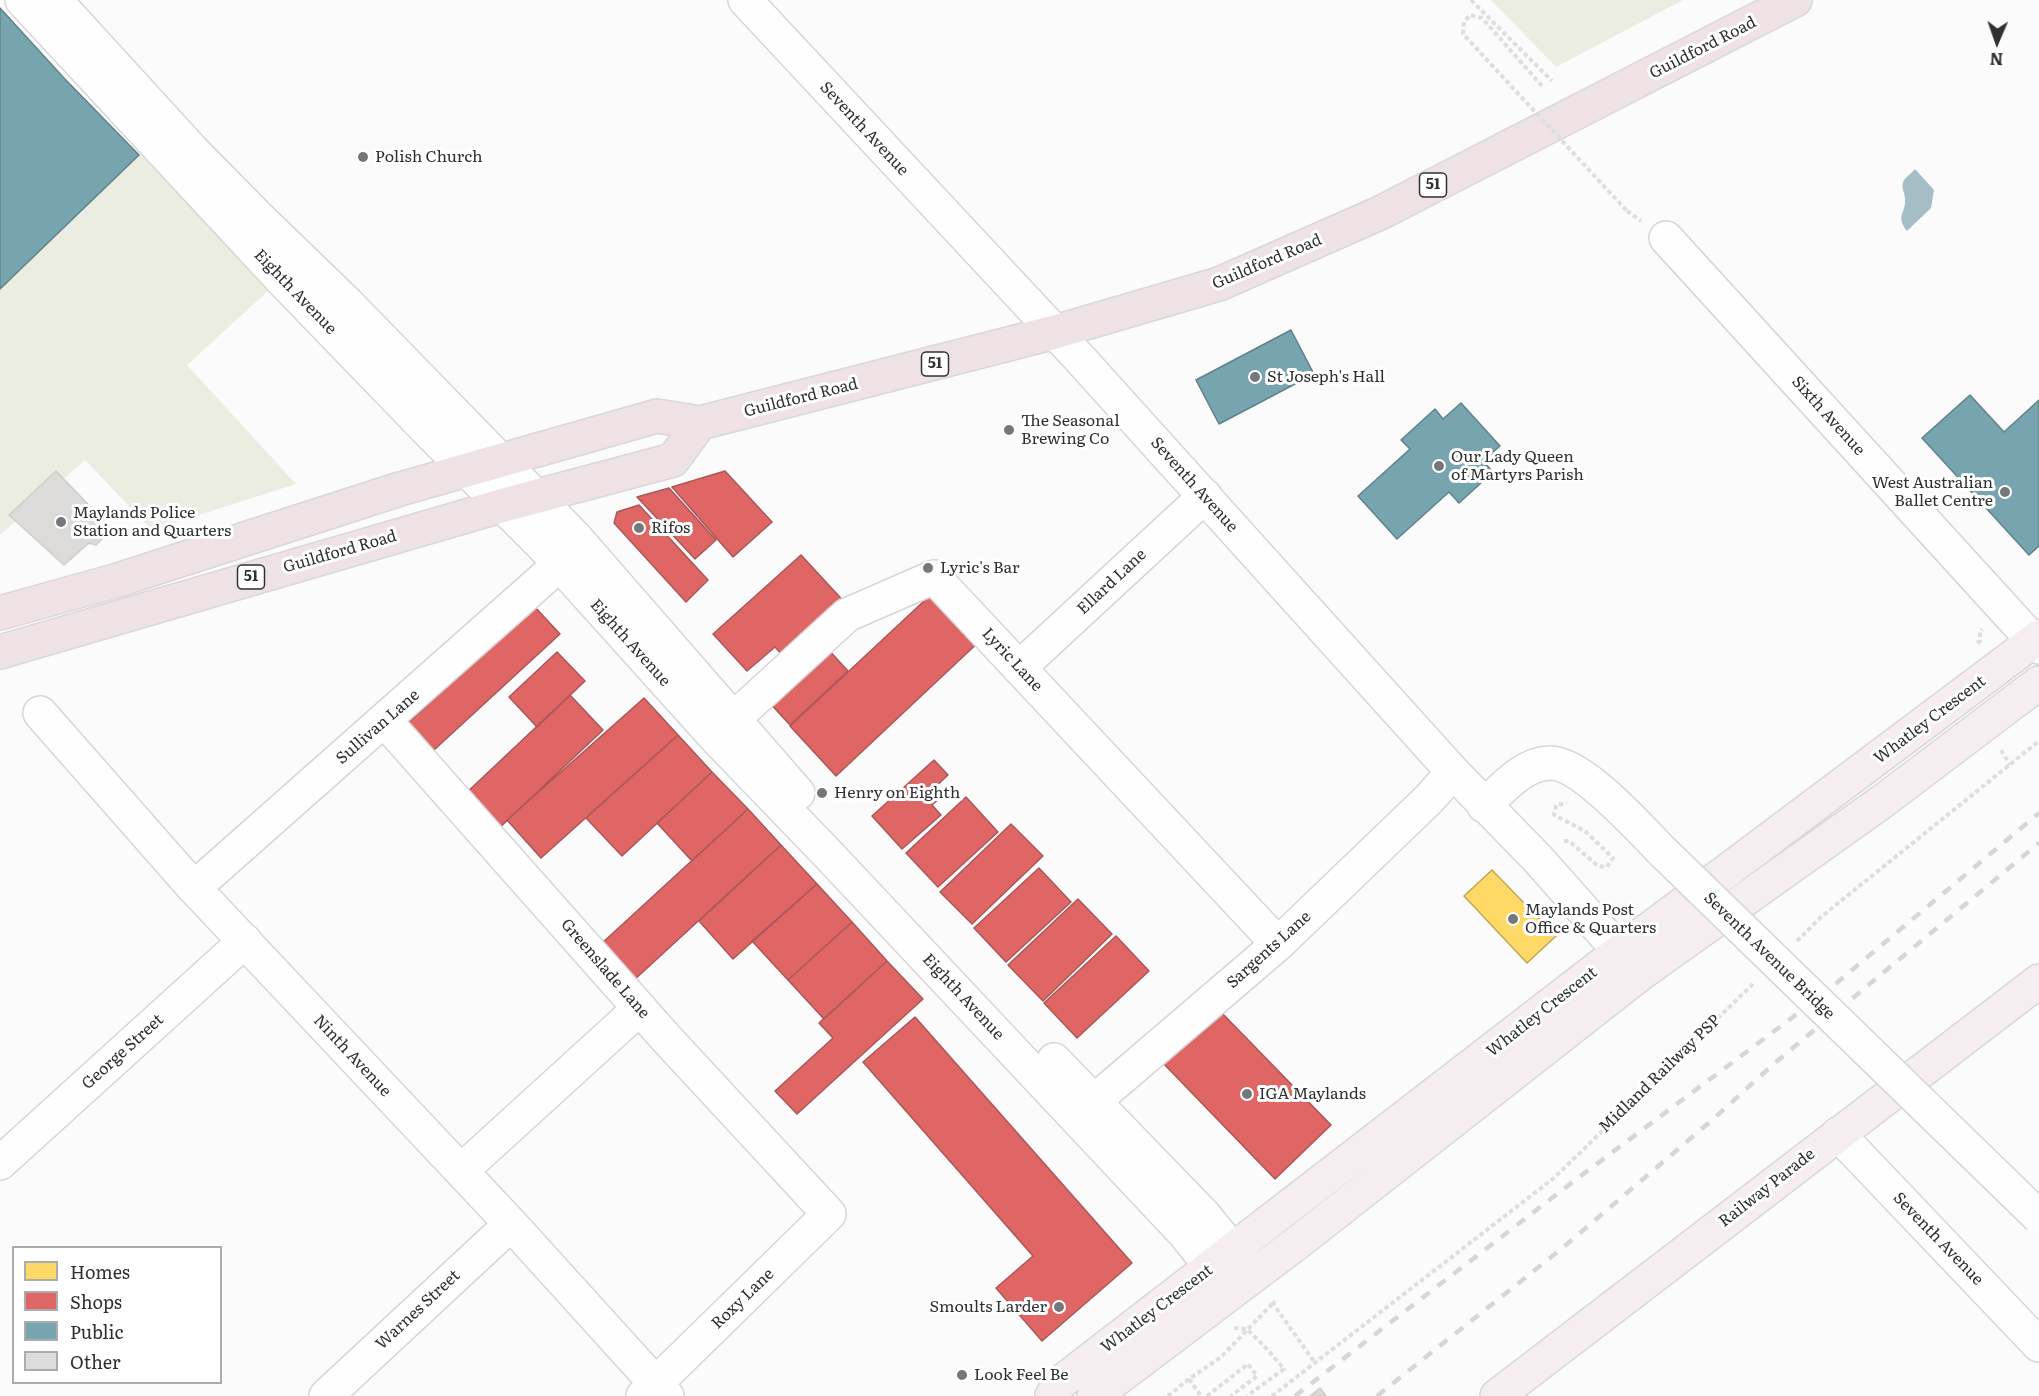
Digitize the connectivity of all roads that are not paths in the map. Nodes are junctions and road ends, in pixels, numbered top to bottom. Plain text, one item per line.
1 (22, 0) edge
2 (56, 0) edge
3 (745, 0) edge
4 (1795, 0) edge
5 (1666, 237) dead end
6 (1055, 332) junction
7 (700, 423) junction
8 (502, 461) junction
9 (468, 470) junction
10 (536, 496) junction
11 (1205, 496) junction
12 (504, 505) junction
13 (560, 564) junction
14 (0, 613) edge
15 (2037, 642) edge
16 (0, 652) edge
17 (1019, 668) junction
18 (2039, 683) edge
19 (40, 713) dead end
20 (385, 721) junction
21 (724, 728) junction
22 (1453, 772) junction
23 (1484, 806) junction
24 (194, 888) junction
25 (245, 941) junction
26 (1278, 944) junction
27 (1630, 963) junction
28 (2039, 981) edge
29 (640, 1008) junction
30 (1085, 1109) junction
31 (1838, 1134) junction
32 (0, 1163) edge
33 (461, 1171) junction
34 (830, 1214) joint
35 (2039, 1217) edge
36 (511, 1224) junction
37 (1223, 1258) junction
38 (1243, 1285) junction
39 (2039, 1345) edge
40 (656, 1392) edge
41 (326, 1396) edge
42 (1052, 1396) edge
43 (1094, 1396) edge
44 (1497, 1396) edge

1 - 9 street, Eighth Avenue
2 - 8 street, Eighth Avenue
3 - 6 street, Seventh Avenue
4 - 6 highway, Guildford Road / 51
5 - 15 street, Sixth Avenue
6 - 7 highway, Guildford Road / 51
6 - 11 street, Seventh Avenue
7 - 8 highway, Guildford Road / 51
7 - 10 highway, Guildford Road / 51
8 - 9 highway, Guildford Road / 51
8 - 10 street, Eighth Avenue
9 - 12 street, Eighth Avenue
9 - 14 highway, Guildford Road / 51
10 - 12 highway, Guildford Road / 51
10 - 21 street, Eighth Avenue
11 - 17 street, Ellard Lane
11 - 22 street, Seventh Avenue
12 - 13 street, Eighth Avenue
12 - 16 highway, Guildford Road / 51
13 - 20 street, Sullivan Lane
13 - 21 street, Eighth Avenue
15 - 27 main road, Whatley Crescent
17 - 21 street, Lyric Lane
17 - 26 street, Lyric Lane
18 - 27 main road, Whatley Crescent
19 - 24 street, Ninth Avenue
20 - 24 street, Sullivan Lane
20 - 29 street, Greenslade Lane
21 - 30 street, Eighth Avenue
22 - 23 street, Seventh Avenue
22 - 26 street, Sargents Lane
23 - 27 street, Seventh Avenue
23 - 35 street, Seventh Avenue Bridge, bridge
24 - 25 street, Ninth Avenue
25 - 32 street, George Street
25 - 33 street, Ninth Avenue
26 - 30 street, Sargents Lane
27 - 37 main road, Whatley Crescent
27 - 38 main road, Whatley Crescent
28 - 31 main road, Railway Parade
29 - 33 street
29 - 34 street, Greenslade Lane
30 - 37 street, Eighth Avenue
31 - 39 street, Seventh Avenue
31 - 44 main road, Railway Parade
33 - 36 street, Ninth Avenue
34 - 40 street, Roxy Lane
36 - 40 street, Ninth Avenue
36 - 41 street, Warnes Street
37 - 38 street, Eighth Avenue
37 - 42 main road, Whatley Crescent
38 - 43 main road, Whatley Crescent

